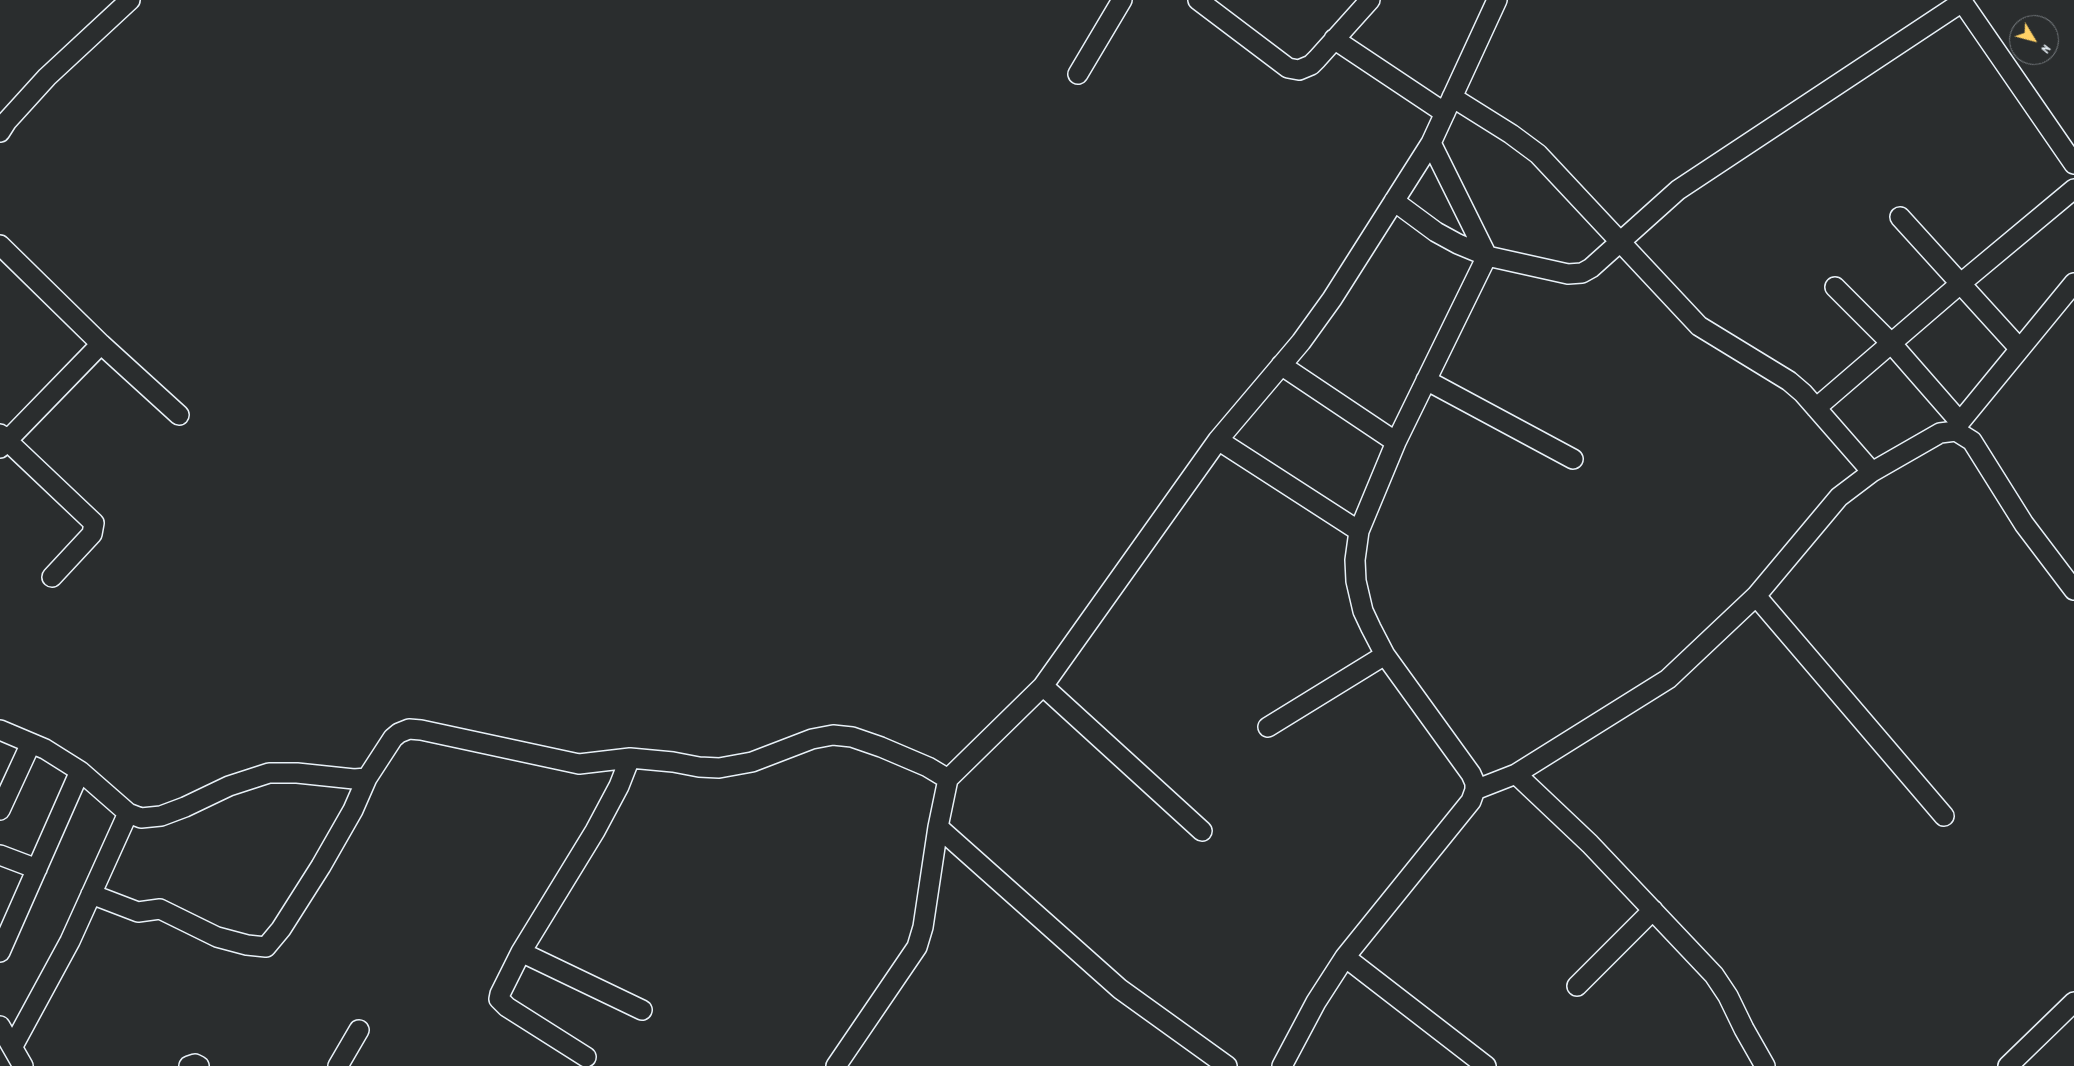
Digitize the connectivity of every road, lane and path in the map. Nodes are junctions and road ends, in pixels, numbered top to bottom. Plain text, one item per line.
1 (130, 0) edge
2 (1122, 0) edge
3 (1198, 0) edge
4 (1370, 0) edge
5 (1497, 0) edge
6 (1962, 1) edge
7 (1334, 39) junction
8 (1078, 74) dead end
9 (1448, 105) junction
10 (0, 132) edge
11 (1431, 143) junction
12 (2074, 164) edge
13 (2074, 189) edge
14 (1394, 201) junction
15 (1900, 216) dead end
16 (1619, 242) junction
17 (0, 245) edge
18 (1487, 256) junction
19 (2074, 283) edge
20 (1960, 284) junction
21 (1835, 287) dead end
22 (1891, 343) junction
23 (100, 344) junction
24 (2019, 348) junction
25 (1281, 365) junction
26 (1426, 380) junction
27 (1816, 408) junction
28 (179, 415) dead end
29 (1958, 426) junction
30 (1218, 440) junction
31 (2, 441) edge
32 (1396, 442) junction
33 (1573, 459) dead end
34 (1872, 472) junction
35 (1359, 531) junction
36 (52, 577) dead end
37 (2074, 590) edge
38 (1756, 596) junction
39 (1385, 655) junction
40 (1042, 686) junction
41 (1268, 727) dead end
42 (0, 730) edge
43 (31, 743) junction
44 (630, 758) junction
45 (80, 771) junction
46 (1516, 774) junction
47 (367, 778) junction
48 (948, 779) junction
49 (1475, 790) junction
50 (2, 802) edge
51 (128, 813) junction
52 (1944, 816) dead end
53 (938, 827) junction
54 (1202, 831) dead end
55 (0, 855) edge
56 (37, 870) junction
57 (91, 894) junction
58 (1653, 910) junction
59 (0, 952) edge
60 (521, 952) junction
61 (1345, 958) junction
62 (1577, 986) dead end
63 (2074, 1002) edge
64 (642, 1010) dead end
65 (0, 1026) edge
66 (360, 1030) dead end
67 (13, 1046) junction
68 (586, 1056) dead end
69 (23, 1066) edge
70 (189, 1066) edge
71 (199, 1066) edge
72 (338, 1066) edge
73 (836, 1066) edge
74 (1228, 1066) edge
75 (1282, 1066) edge
76 (1486, 1066) edge
77 (1765, 1066) edge
78 (2008, 1066) edge

1 - 10 street
2 - 8 street
3 - 7 street
4 - 7 street
5 - 9 street
6 - 12 street
6 - 16 street
7 - 9 street
9 - 11 street
9 - 16 street
11 - 14 street
11 - 18 street
13 - 20 street
14 - 18 street
14 - 25 street
15 - 20 street
16 - 18 street
16 - 27 street
17 - 23 street
18 - 26 street
19 - 24 street
20 - 22 street
20 - 24 street
21 - 22 street
22 - 27 street
22 - 29 street
23 - 28 street
23 - 31 street
24 - 29 street
25 - 30 street
25 - 32 street
26 - 32 street
26 - 33 street
27 - 34 street
29 - 34 street
29 - 37 street
30 - 35 street
30 - 40 street
31 - 36 street
32 - 35 street
34 - 38 street
35 - 39 street
38 - 46 street
38 - 52 street
39 - 41 street
39 - 49 street
40 - 48 street
40 - 54 street
42 - 43 street
43 - 45 street
43 - 50 street
44 - 47 street
44 - 48 street
44 - 60 street
45 - 51 street
45 - 56 street
46 - 49 street
46 - 58 street
47 - 51 street
47 - 57 street
48 - 53 street
49 - 61 street
51 - 57 street
53 - 73 street
53 - 74 street
55 - 56 street
56 - 59 street
57 - 67 street
58 - 62 street
58 - 77 street
60 - 64 street
60 - 68 street
61 - 75 street
61 - 76 street
63 - 78 street
65 - 67 street
66 - 72 street
67 - 69 street
70 - 71 street

